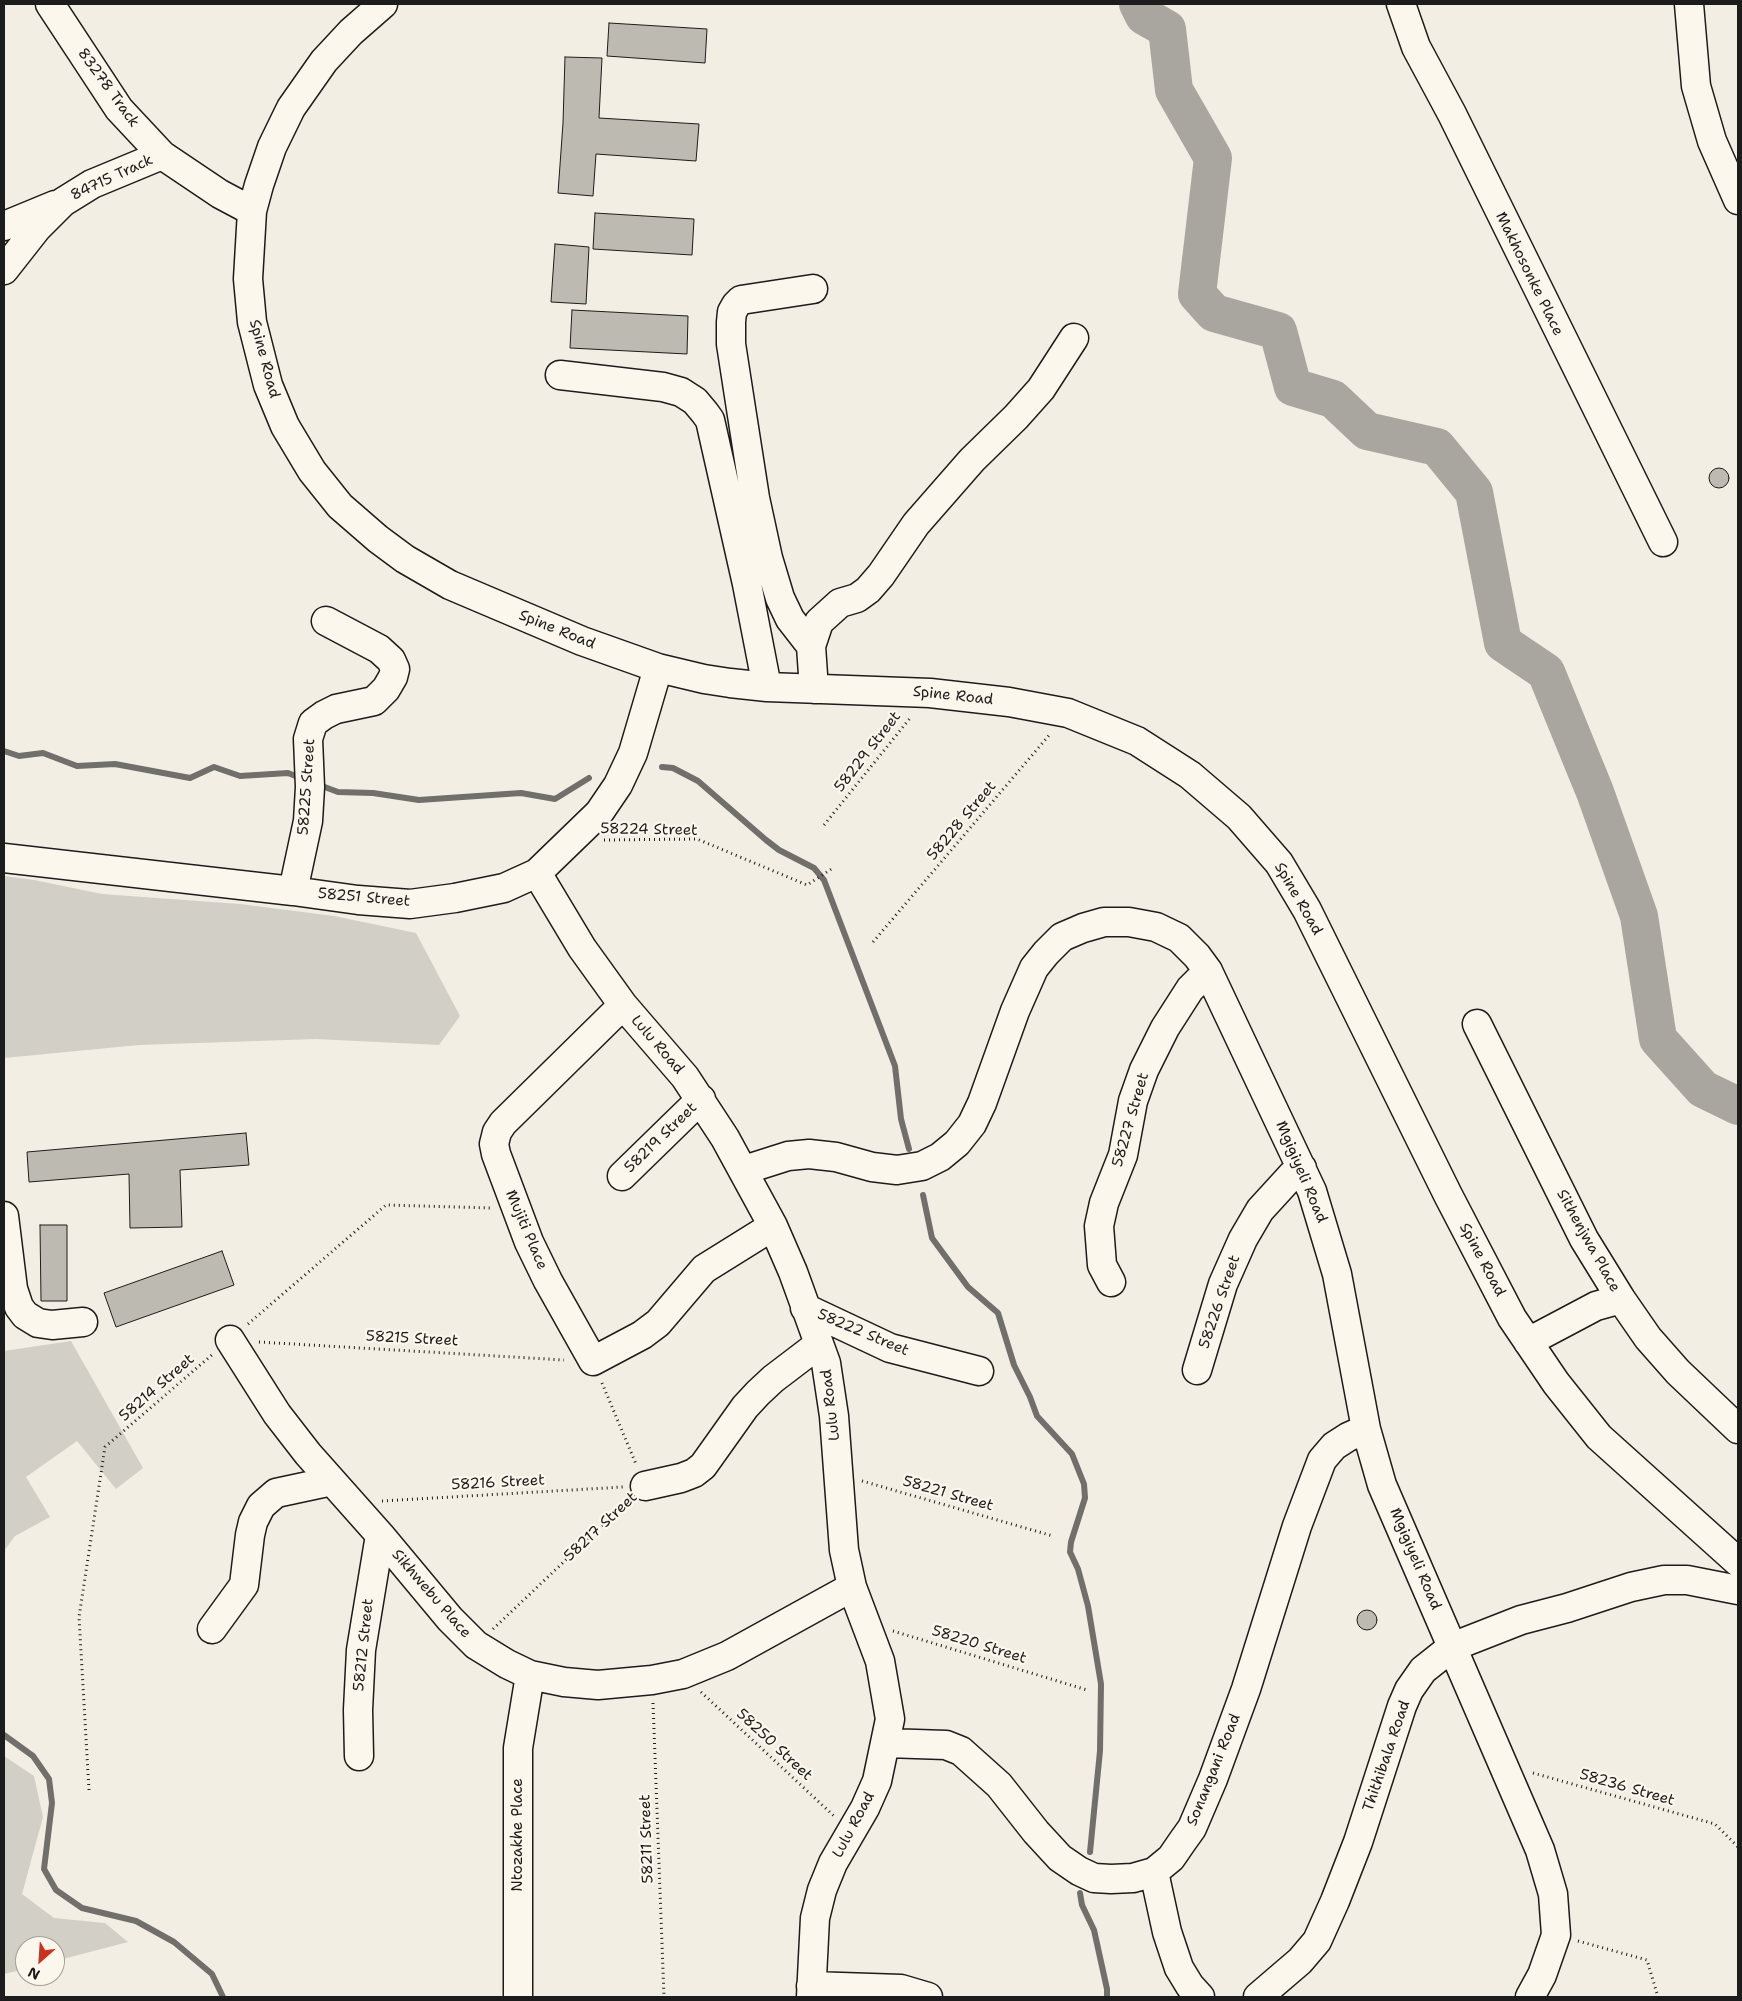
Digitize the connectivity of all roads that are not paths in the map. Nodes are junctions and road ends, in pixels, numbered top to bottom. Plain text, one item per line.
1 (50, 4) edge
2 (383, 4) edge
3 (1401, 4) edge
4 (1689, 4) edge
5 (162, 155) junction
6 (1738, 200) edge
7 (63, 202) junction
8 (252, 211) junction
9 (4, 226) edge
10 (4, 270) edge
11 (813, 289) dead end
12 (1074, 338) dead end
13 (560, 375) dead end
14 (1662, 542) dead end
15 (326, 621) dead end
16 (811, 646) junction
17 (658, 668) junction
18 (767, 686) junction
19 (814, 689) junction
20 (4, 858) edge
21 (537, 873) junction
22 (293, 891) junction
23 (1208, 971) junction
24 (622, 1005) junction
25 (1477, 1024) dead end
26 (701, 1099) junction
27 (1302, 1168) junction
28 (744, 1170) junction
29 (622, 1176) dead end
30 (4, 1216) edge
31 (773, 1226) junction
32 (1111, 1282) dead end
33 (1621, 1299) junction
34 (805, 1308) junction
35 (83, 1322) dead end
36 (230, 1340) road end
37 (1528, 1342) junction
38 (819, 1344) junction
39 (1198, 1370) dead end
40 (979, 1372) dead end
41 (1366, 1429) junction
42 (1738, 1429) edge
43 (332, 1481) junction
44 (645, 1486) road end
45 (380, 1535) junction
46 (1738, 1562) edge
47 (852, 1587) junction
48 (1738, 1590) edge
49 (212, 1629) dead end
50 (1452, 1648) junction
51 (530, 1675) junction
52 (886, 1743) junction
53 (359, 1756) dead end
54 (1154, 1872) junction
55 (811, 1991) edge
56 (518, 1997) edge
57 (928, 1997) edge
58 (1200, 1997) edge
59 (1258, 1997) edge
60 (1530, 1997) edge

1 - 5 street, 83278 Track
2 - 8 street, Spine Road
3 - 14 street, Makhosonke Place
4 - 6 street
5 - 7 street, 84715 Track
5 - 8 street, 83278 Track
7 - 9 street
7 - 10 street, 84715 Track
8 - 17 street, Spine Road
11 - 16 street
12 - 16 street
13 - 18 street
15 - 22 street, 58225 Street
16 - 19 street
17 - 18 street, Spine Road
17 - 21 street, 58251 Street
18 - 19 street, Spine Road
19 - 37 street, Spine Road
20 - 22 street, 58251 Street
21 - 22 street, 58251 Street
21 - 24 street, Lulu Road
23 - 27 street, Mgigiyeli Road
23 - 28 street, Mgigiyeli Road
23 - 32 street, 58227 Street
24 - 26 street, Lulu Road
24 - 31 street, Mujiti Place
25 - 33 street, Sithenjwa Place
26 - 28 street, Lulu Road
26 - 29 street, 58219 Street
27 - 39 street, 58226 Street
27 - 41 street, Mgigiyeli Road
28 - 31 street, Lulu Road
30 - 35 street
31 - 34 street, Lulu Road
33 - 37 street
33 - 42 street, Sithenjwa Place
34 - 38 street, Lulu Road
34 - 40 street, 58222 Street
36 - 43 street, Sikhwebu Place
37 - 46 street, Spine Road
38 - 44 street, 58217 Street
38 - 47 street, Lulu Road
41 - 50 street, Mgigiyeli Road
41 - 54 street, Sonangani Road
43 - 45 street, Sikhwebu Place
43 - 49 street
45 - 51 street, Sikhwebu Place
45 - 53 street, 58212 Street
47 - 51 street, Sikhwebu Place
47 - 52 street, Lulu Road
48 - 50 street, Thithibala Road
50 - 59 street, Thithibala Road
50 - 60 street, Mgigiyeli Road
51 - 56 street, Ntozakhe Place
52 - 54 street, Sonangani Road
52 - 55 street, Lulu Road
54 - 58 street
55 - 57 street

